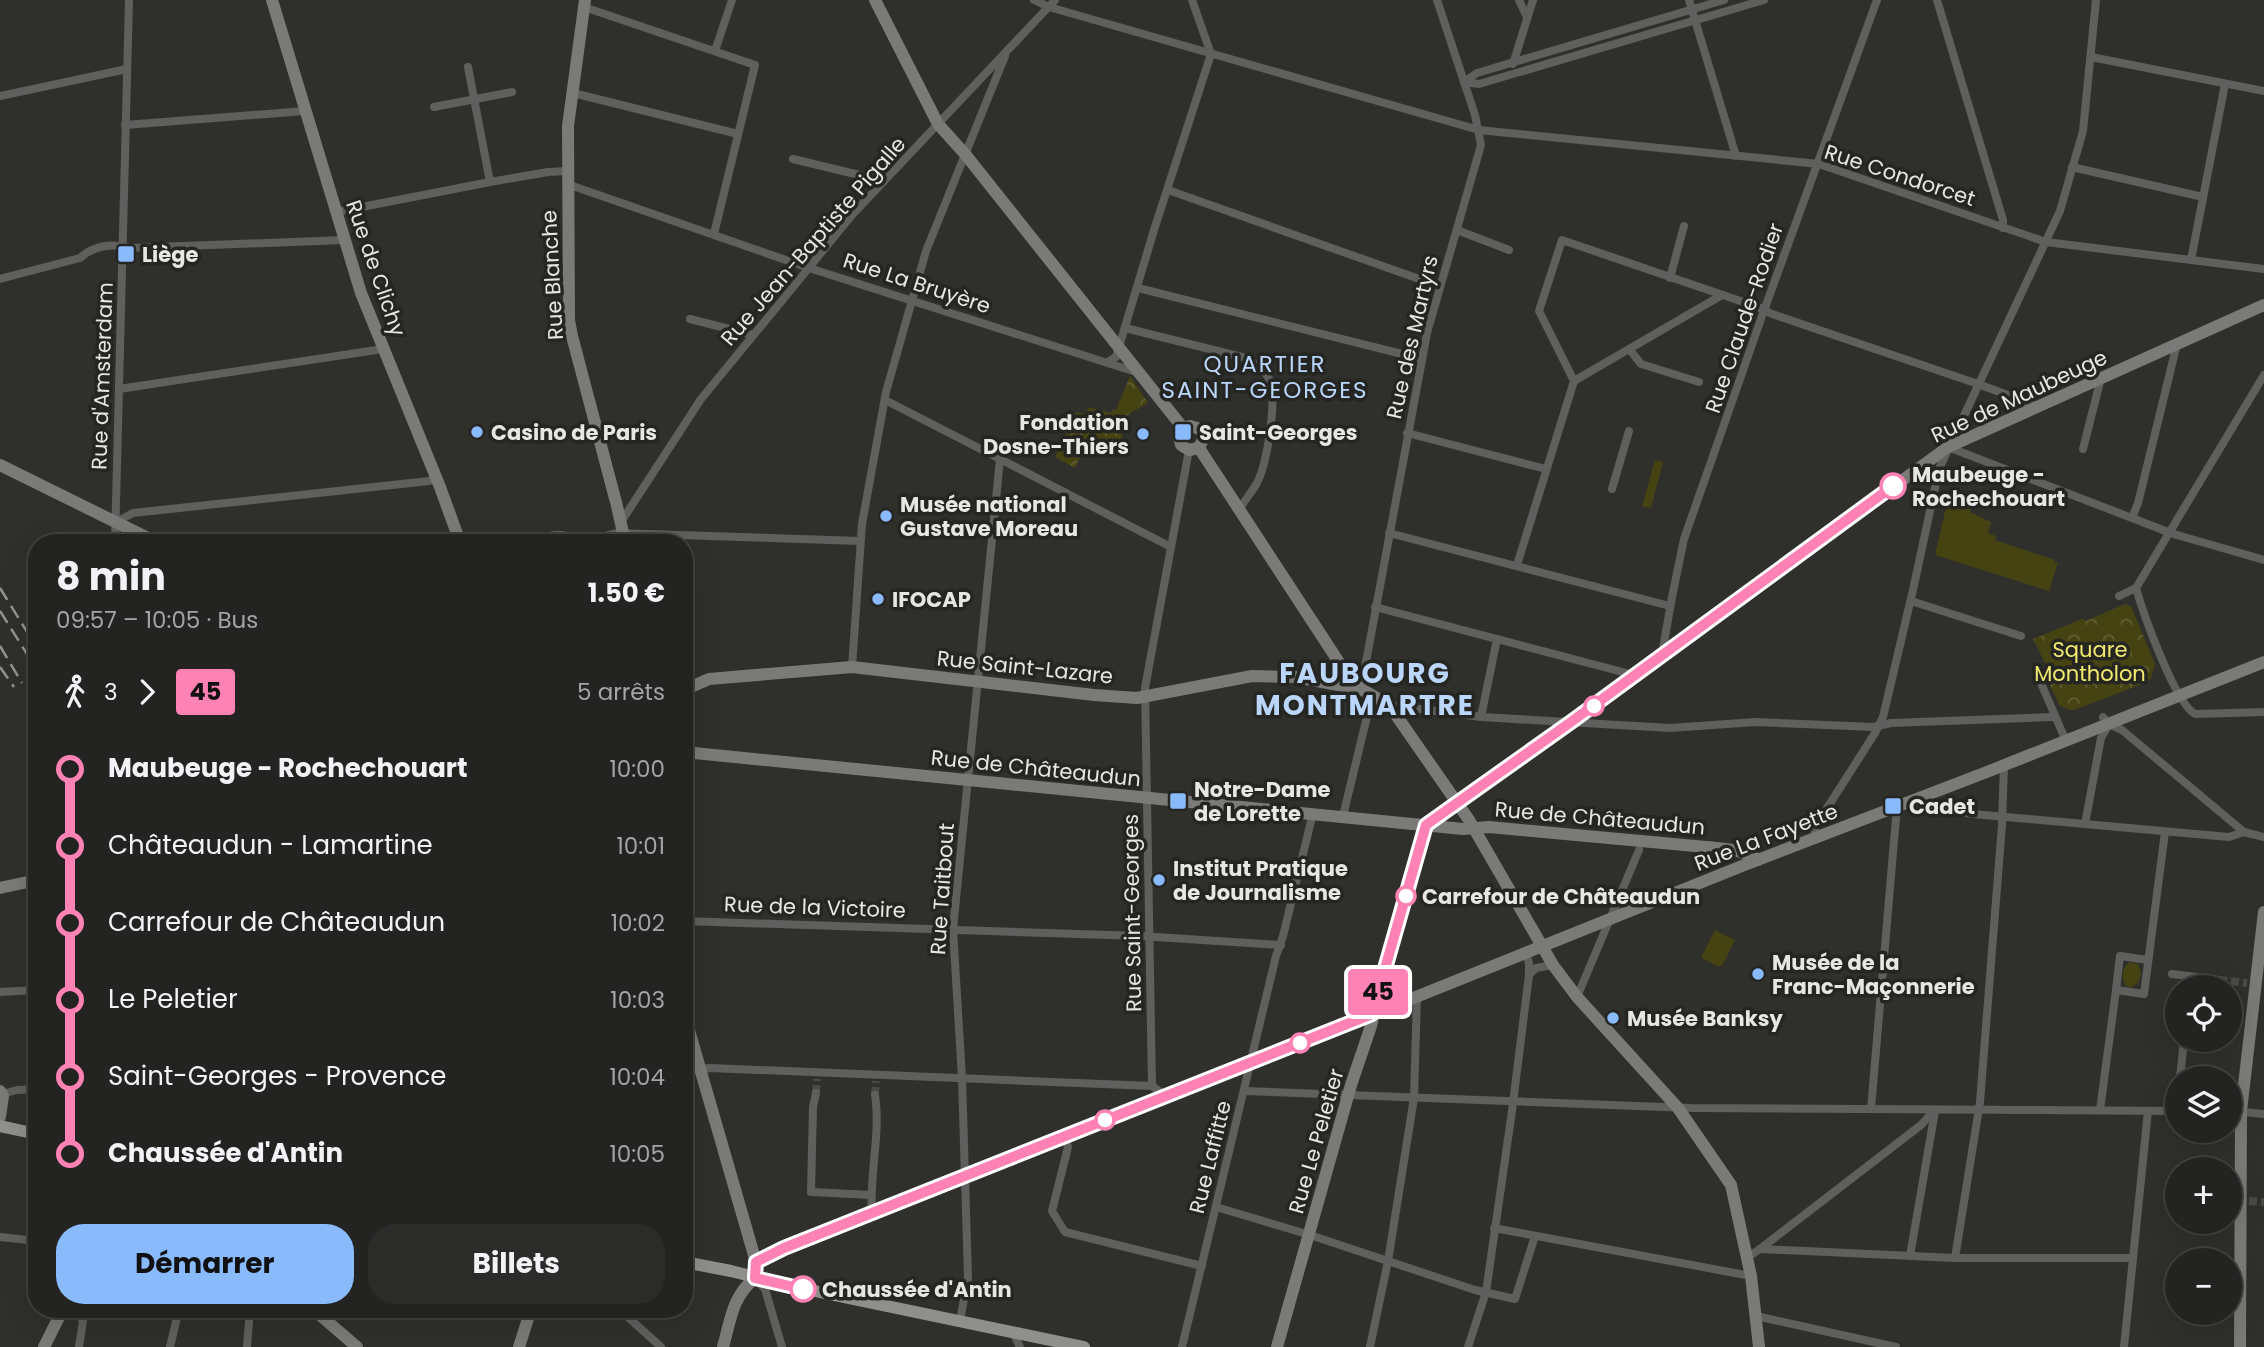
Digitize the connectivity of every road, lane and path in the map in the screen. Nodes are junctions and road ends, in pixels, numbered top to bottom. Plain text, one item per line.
1 (130, 0) edge
2 (272, 0) edge
3 (732, 0) edge
4 (874, 0) edge
5 (1034, 0) edge
6 (1192, 0) edge
7 (1437, 0) edge
8 (1519, 0) edge
9 (1533, 0) edge
10 (1689, 0) edge
11 (1724, 0) edge
12 (1764, 0) edge
13 (1877, 0) edge
14 (1937, 0) edge
15 (2096, 0) edge
16 (584, 4) edge
17 (1052, 4) edge
18 (1692, 10) junction
19 (1527, 17) junction
20 (1695, 20) junction
21 (715, 51) junction
22 (1006, 53) junction
23 (1211, 54) junction
24 (2091, 57) junction
25 (1514, 62) junction
26 (468, 67) dead end
27 (127, 69) junction
28 (1510, 75) junction
29 (1464, 82) junction
30 (2225, 84) junction
31 (2264, 91) edge
32 (512, 92) dead end
33 (573, 93) junction
34 (0, 96) edge
35 (474, 99) junction
36 (434, 107) dead end
37 (305, 111) junction
38 (938, 124) junction
39 (125, 125) junction
40 (1479, 130) junction
41 (738, 134) junction
42 (965, 154) junction
43 (1735, 156) junction
44 (793, 159) dead end
45 (1819, 164) junction
46 (2072, 167) junction
47 (568, 178) junction
48 (884, 181) junction
49 (490, 182) junction
50 (1168, 190) junction
51 (2203, 198) junction
52 (336, 212) junction
53 (1684, 226) dead end
54 (2003, 228) junction
55 (1457, 230) junction
56 (713, 234) junction
57 (345, 240) junction
58 (2046, 242) junction
59 (123, 246) junction
60 (1508, 250) dead end
61 (2191, 260) junction
62 (809, 268) junction
63 (2264, 269) edge
64 (1670, 278) junction
65 (0, 279) edge
66 (1438, 286) junction
67 (1138, 288) junction
68 (1722, 295) junction
69 (911, 300) junction
70 (2264, 305) edge
71 (1764, 310) junction
72 (690, 319) dead end
73 (1125, 328) junction
74 (753, 335) junction
75 (2177, 344) junction
76 (1119, 346) junction
77 (383, 349) junction
78 (1630, 350) junction
79 (1422, 359) junction
80 (1108, 362) junction
81 (1138, 372) junction
82 (2264, 375) edge
83 (2101, 378) junction
84 (1574, 381) junction
85 (1699, 382) dead end
86 (1978, 384) junction
87 (119, 389) junction
88 (884, 400) junction
89 (2037, 406) junction
90 (1183, 428) junction
91 (1629, 431) dead end
92 (1407, 433) junction
93 (1948, 447) junction
94 (1194, 449) junction
95 (2083, 449) dead end
96 (1000, 459) junction
97 (0, 465) edge
98 (1546, 470) junction
99 (436, 478) junction
100 (1612, 489) dead end
101 (1239, 510) junction
102 (2132, 518) junction
103 (116, 522) junction
104 (623, 533) edge
105 (1389, 533) junction
106 (115, 534) edge
107 (140, 534) edge
108 (457, 534) edge
109 (653, 534) edge
110 (693, 535) edge
111 (860, 541) junction
112 (1171, 547) junction
113 (2264, 560) edge
114 (1517, 565) junction
115 (2136, 588) junction
116 (2119, 596) dead end
117 (1911, 601) junction
118 (1670, 606) junction
119 (1375, 607) junction
120 (2021, 636) dead end
121 (1497, 639) junction
122 (1662, 654) junction
123 (2264, 662) edge
124 (852, 667) junction
125 (2037, 674) dead end
126 (1634, 675) junction
127 (978, 681) junction
128 (693, 686) edge
129 (1360, 689) junction
130 (2180, 695) junction
131 (1372, 696) junction
132 (1145, 697) junction
133 (1389, 705) junction
134 (2264, 712) edge
135 (1481, 717) junction
136 (2054, 717) junction
137 (2106, 721) junction
138 (1571, 722) junction
139 (1879, 726) junction
140 (2066, 741) junction
141 (693, 753) edge
142 (2004, 765) junction
143 (968, 781) junction
144 (1148, 798) junction
145 (1462, 799) junction
146 (1910, 801) junction
147 (1897, 806) junction
148 (1312, 813) junction
149 (1343, 816) junction
150 (2002, 817) junction
151 (1431, 821) junction
152 (2085, 824) junction
153 (1473, 828) junction
154 (2165, 832) junction
155 (2244, 832) junction
156 (2264, 837) edge
157 (1814, 839) junction
158 (1639, 850) dead end
159 (1758, 860) junction
160 (28, 882) edge
161 (0, 888) edge
162 (2264, 912) edge
163 (1610, 919) junction
164 (693, 921) edge
165 (953, 929) junction
166 (1150, 937) junction
167 (1280, 945) junction
168 (1542, 947) junction
169 (1527, 953) junction
170 (2148, 960) junction
171 (1553, 965) junction
172 (2172, 974) dead end
173 (1529, 975) junction
174 (2182, 975) edge
175 (28, 990) edge
176 (2116, 990) junction
177 (0, 992) edge
178 (1418, 996) junction
179 (1577, 997) junction
180 (1372, 1014) junction
181 (693, 1046) edge
182 (1251, 1062) junction
183 (2242, 1066) edge
184 (693, 1069) edge
185 (700, 1069) junction
186 (962, 1078) junction
187 (1152, 1086) junction
188 (28, 1089) edge
189 (1245, 1091) junction
190 (1, 1092) edge
191 (816, 1093) tunnel mouth
192 (875, 1095) tunnel mouth
193 (1349, 1095) junction
194 (1167, 1097) junction
195 (1415, 1098) junction
196 (1513, 1102) junction
197 (1678, 1108) junction
198 (1871, 1109) junction
199 (2165, 1109) edge
200 (1935, 1110) junction
201 (1979, 1110) junction
202 (2099, 1110) junction
203 (2148, 1111) junction
204 (2242, 1112) edge
205 (2264, 1114) edge
206 (0, 1117) edge
207 (0, 1126) edge
208 (28, 1132) edge
209 (1065, 1137) junction
210 (2239, 1143) edge
211 (964, 1177) junction
212 (871, 1195) junction
213 (1216, 1206) junction
214 (872, 1214) junction
215 (1494, 1228) junction
216 (1310, 1235) junction
217 (1535, 1236) junction
218 (0, 1237) edge
219 (28, 1240) edge
220 (1760, 1249) junction
221 (1910, 1256) junction
222 (1748, 1257) junction
223 (1955, 1258) junction
224 (2133, 1258) junction
225 (1388, 1261) junction
226 (756, 1262) junction
227 (693, 1264) edge
228 (1202, 1266) junction
229 (1751, 1276) junction
230 (755, 1278) junction
231 (1486, 1292) junction
232 (1756, 1316) junction
233 (58, 1318) edge
234 (81, 1318) edge
235 (177, 1318) edge
236 (249, 1318) edge
237 (323, 1318) edge
238 (528, 1318) edge
239 (629, 1318) edge
240 (960, 1321) junction
241 (1013, 1332) junction
242 (44, 1347) edge
243 (79, 1347) edge
244 (170, 1347) edge
245 (247, 1347) edge
246 (357, 1347) edge
247 (519, 1347) edge
248 (661, 1347) edge
249 (723, 1347) edge
250 (782, 1347) edge
251 (1020, 1347) edge
252 (1084, 1347) edge
253 (1182, 1347) edge
254 (1278, 1347) edge
255 (1370, 1347) edge
256 (1468, 1347) edge
257 (1759, 1347) edge
258 (1896, 1347) edge
259 (2124, 1347) edge
260 (2240, 1347) edge

1 - 27 street, Rue d'Amsterdam
2 - 37 street, Rue de Clichy
3 - 21 street
4 - 38 street
5 - 17 street, Rue Condorcet
6 - 23 street
7 - 29 street, Rue des Martyrs
8 - 19 street
9 - 19 street
10 - 18 street
11 - 18 street
12 - 20 street
13 - 45 street, Rue Claude-Rodier
14 - 54 street
15 - 24 street
16 - 21 street
16 - 33 street, Rue Blanche
17 - 22 street, Rue Jean-Baptiste Pigalle
17 - 23 street, Rue Condorcet
18 - 20 street
18 - 25 street
19 - 25 street
20 - 28 street
20 - 43 street
21 - 41 street
22 - 38 street, Rue Jean-Baptiste Pigalle
22 - 42 street
23 - 40 street, Rue Condorcet
23 - 50 street
24 - 30 street
24 - 46 street
25 - 28 street
25 - 29 street
26 - 35 street
27 - 34 street
27 - 39 street, Rue d'Amsterdam
28 - 29 street
29 - 40 street, Rue des Martyrs
30 - 31 street
30 - 51 street
32 - 35 street
33 - 41 street
33 - 47 street, Rue Blanche
35 - 36 street
35 - 49 street
37 - 39 street
37 - 52 street, Rue de Clichy
38 - 42 street
38 - 48 street, Rue Jean-Baptiste Pigalle
39 - 59 street, Rue d'Amsterdam
40 - 43 street, Rue Condorcet
40 - 55 street, Rue des Martyrs
41 - 56 street
42 - 69 street
42 - 76 street
43 - 45 street, Rue Condorcet
44 - 48 street
45 - 54 street, Rue Condorcet
45 - 71 street, Rue Claude-Rodier
46 - 51 street
46 - 58 street
47 - 49 street
47 - 56 street, Rue La Bruyère
47 - 104 street, Rue Blanche
48 - 62 street, Rue Jean-Baptiste Pigalle
49 - 52 street
50 - 66 street
50 - 67 street
51 - 61 street
52 - 57 street, Rue de Clichy
53 - 64 street
54 - 58 street, Rue Condorcet
55 - 60 street
55 - 66 street, Rue des Martyrs
56 - 62 street, Rue La Bruyère
57 - 59 street
57 - 77 street, Rue de Clichy
58 - 61 street, Rue Condorcet
58 - 86 street
59 - 65 street
59 - 87 street, Rue d'Amsterdam
61 - 63 street, Rue Condorcet
62 - 69 street, Rue La Bruyère
62 - 74 street, Rue Jean-Baptiste Pigalle
64 - 68 street
64 - 84 street
66 - 79 street, Rue des Martyrs
67 - 73 street
67 - 79 street
68 - 71 street
68 - 78 street
69 - 80 street, Rue La Bruyère
69 - 88 street
70 - 75 street, Rue de Maubeuge
71 - 86 street
71 - 118 street, Rue Claude-Rodier
72 - 74 street
73 - 76 street
73 - 101 street
74 - 104 street, Rue Jean-Baptiste Pigalle
75 - 83 street, Rue de Maubeuge
75 - 102 street
76 - 80 street
76 - 81 street
77 - 87 street
77 - 99 street, Rue de Clichy
78 - 84 street
78 - 85 street
79 - 92 street, Rue des Martyrs
80 - 81 street, Rue La Bruyère
81 - 90 street
82 - 115 street
83 - 89 street, Rue de Maubeuge
83 - 95 street
84 - 98 street
86 - 89 street
86 - 93 street
87 - 103 street, Rue d'Amsterdam
88 - 96 street
88 - 111 street
89 - 93 street, Rue de Maubeuge
90 - 94 street
90 - 94 street
91 - 100 street
92 - 98 street
92 - 105 street, Rue des Martyrs
93 - 102 street
93 - 117 street
93 - 122 street, Rue de Maubeuge
94 - 101 street
94 - 112 street, Rue Saint-Georges
96 - 112 street
96 - 127 street, Rue Taitbout
97 - 103 street
98 - 114 street
99 - 103 street
99 - 108 street, Rue de Clichy
101 - 129 street
102 - 113 street, bridge
103 - 106 street, Rue d'Amsterdam
103 - 107 street
104 - 109 street
105 - 114 street
105 - 119 street, Rue des Martyrs
110 - 111 street
111 - 124 street
112 - 132 street, Rue Saint-Georges
114 - 118 street
115 - 116 street
115 - 130 street
117 - 120 street
117 - 139 street
118 - 122 street, Rue Claude-Rodier
119 - 121 street
119 - 129 street, Rue des Martyrs
121 - 126 street
121 - 135 street
122 - 126 street, Rue de Maubeuge
123 - 130 street, Rue La Fayette
124 - 127 street, Rue Saint-Lazare
124 - 128 street, Rue Saint-Lazare
125 - 136 street
126 - 138 street, Rue de Maubeuge
127 - 132 street, Rue Saint-Lazare
127 - 143 street, Rue Taitbout
129 - 131 street
129 - 132 street, Rue Saint-Lazare
130 - 134 street
130 - 137 street, Rue La Fayette
131 - 133 street
131 - 149 street
132 - 144 street, Rue Saint-Georges
133 - 135 street
133 - 145 street
135 - 138 street
136 - 139 street
136 - 140 street
137 - 140 street, Rue La Fayette
137 - 152 street
137 - 155 street
138 - 139 street
138 - 145 street, Rue de Maubeuge
139 - 157 street
140 - 142 street, Rue La Fayette
141 - 143 street, Rue de Châteaudun
142 - 146 street, Rue La Fayette
142 - 150 street
143 - 144 street, Rue de Châteaudun
143 - 165 street, Rue Taitbout
144 - 148 street, Rue de Châteaudun
144 - 166 street, Rue Saint-Georges
145 - 151 street, Rue de Maubeuge
145 - 153 street
146 - 147 street, Rue La Fayette
146 - 150 street
147 - 157 street, Rue La Fayette
147 - 198 street
148 - 149 street, Rue de Châteaudun
148 - 167 street, Rue Laffitte
149 - 151 street, Rue de Châteaudun
150 - 152 street
150 - 201 street
151 - 153 street, Rue de Châteaudun
151 - 180 street, Rue Le Peletier
152 - 154 street
153 - 159 street, Rue de Châteaudun
153 - 168 street
154 - 155 street
154 - 170 street
155 - 156 street
157 - 159 street, Rue La Fayette
158 - 163 street
159 - 163 street, Rue La Fayette
160 - 161 street
162 - 183 street
163 - 168 street, Rue La Fayette
163 - 179 street
164 - 165 street, Rue de la Victoire
165 - 166 street, Rue de la Victoire
165 - 186 street, Rue Taitbout
166 - 167 street, Rue de la Victoire
166 - 187 street, Rue Saint-Georges
167 - 182 street, Rue Laffitte
168 - 169 street, Rue La Fayette
168 - 171 street
169 - 173 street
169 - 178 street, Rue La Fayette
170 - 176 street
170 - 176 street
171 - 173 street
171 - 179 street
172 - 174 street
173 - 196 street
175 - 177 street
176 - 202 street
178 - 180 street, Rue La Fayette
178 - 195 street
179 - 197 street
180 - 182 street, Rue La Fayette
180 - 193 street, Rue Le Peletier
181 - 185 street
182 - 189 street, Rue Laffitte
182 - 194 street, Rue La Fayette
184 - 185 street
185 - 186 street
185 - 226 street
186 - 187 street
186 - 211 street, Rue Taitbout
187 - 194 street
188 - 190 street
189 - 193 street
189 - 213 street, Rue Laffitte
190 - 206 street
191 - 212 street
192 - 212 street
193 - 195 street
193 - 216 street, Rue Le Peletier
194 - 209 street, Rue La Fayette
195 - 196 street
195 - 225 street
196 - 197 street
196 - 215 street
197 - 198 street
197 - 222 street
198 - 200 street
199 - 203 street
200 - 201 street
200 - 220 street
200 - 221 street
201 - 202 street
201 - 223 street
202 - 203 street
203 - 224 street
204 - 205 street
207 - 208 main road
209 - 211 street, Rue La Fayette
209 - 228 street
210 - 260 street
211 - 214 street, Rue La Fayette
211 - 240 street, Rue Taitbout
212 - 214 street
213 - 216 street
213 - 228 street, Rue Laffitte
214 - 226 street, Rue La Fayette
215 - 217 street
215 - 231 street
216 - 225 street
216 - 254 street, Rue Le Peletier
217 - 229 street
217 - 231 street
218 - 219 street
220 - 221 street
220 - 222 street
221 - 223 street
222 - 229 street
223 - 224 street
224 - 259 street
225 - 231 street
225 - 255 street
226 - 230 street
227 - 230 main road
228 - 253 street, Rue Laffitte
229 - 232 street
230 - 240 main road
230 - 249 street
230 - 250 street
231 - 256 street
232 - 257 street
232 - 258 street
233 - 242 street
234 - 243 street
235 - 244 street
236 - 245 street
237 - 246 street
238 - 247 street
239 - 248 street
240 - 241 main road
241 - 251 street
241 - 252 main road

